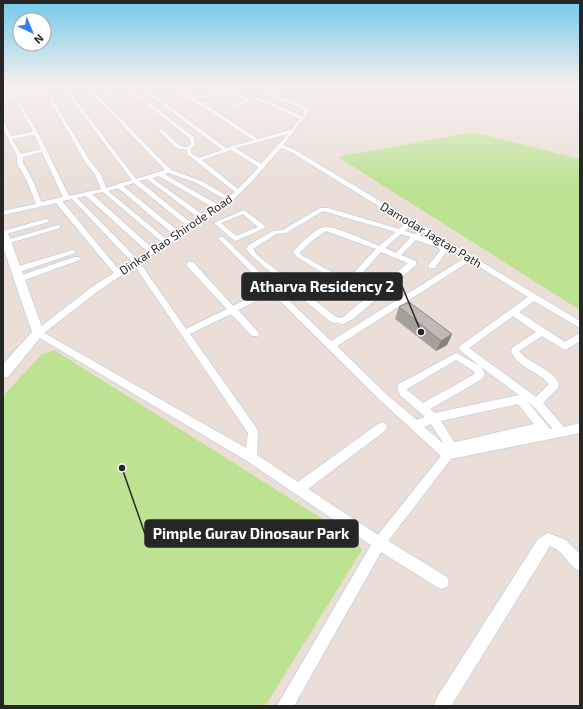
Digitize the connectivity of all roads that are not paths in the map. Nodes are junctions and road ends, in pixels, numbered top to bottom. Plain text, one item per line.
1 (28, 119) edge
2 (62, 119) edge
3 (89, 119) edge
4 (119, 119) edge
5 (168, 119) edge
6 (182, 119) edge
7 (224, 119) edge
8 (301, 119) edge
9 (3, 124) edge
10 (160, 130) dead end
11 (292, 131) junction
12 (36, 133) junction
13 (204, 136) junction
14 (9, 138) junction
15 (192, 138) junction
16 (257, 140) junction
17 (281, 146) junction
18 (231, 148) junction
19 (189, 149) junction
20 (44, 150) junction
21 (225, 150) junction
22 (20, 156) junction
23 (198, 160) junction
24 (262, 167) junction
25 (169, 171) junction
26 (160, 174) junction
27 (148, 177) junction
28 (135, 181) junction
29 (120, 186) junction
30 (104, 190) junction
31 (239, 192) junction
32 (88, 194) junction
33 (70, 198) junction
34 (230, 200) junction
35 (58, 201) junction
36 (39, 204) junction
37 (218, 208) junction
38 (3, 213) edge
39 (203, 218) junction
40 (46, 221) dead end
41 (411, 222) junction
42 (190, 226) junction
43 (58, 227) dead end
44 (422, 229) junction
45 (400, 232) junction
46 (177, 234) junction
47 (415, 237) junction
48 (235, 238) junction
49 (166, 242) junction
50 (5, 243) edge
51 (380, 249) junction
52 (151, 251) junction
53 (73, 252) dead end
54 (396, 256) junction
55 (470, 258) junction
56 (78, 259) dead end
57 (136, 262) junction
58 (190, 264) dead end
59 (432, 266) dead end
60 (17, 274) junction
61 (118, 274) junction
62 (288, 282) junction
63 (272, 290) junction
64 (534, 297) junction
65 (233, 310) junction
66 (513, 312) junction
67 (580, 326) edge
68 (542, 332) junction
69 (38, 333) junction
70 (185, 334) junction
71 (256, 334) dead end
72 (580, 336) edge
73 (331, 345) junction
74 (3, 373) edge
75 (537, 403) junction
76 (422, 408) junction
77 (433, 418) junction
78 (415, 426) junction
79 (382, 427) dead end
80 (580, 428) edge
81 (545, 431) junction
82 (562, 432) junction
83 (448, 455) junction
84 (251, 457) junction
85 (298, 489) junction
86 (379, 543) junction
87 (580, 564) edge
88 (442, 582) dead end
89 (442, 705) edge
90 (285, 706) edge

1 - 12 street
2 - 30 street
3 - 28 street
4 - 25 street
5 - 15 street
6 - 13 street
7 - 16 street
8 - 11 street, Dinkar Rao Shirode Road
9 - 14 street
10 - 19 street
11 - 16 street
11 - 17 street, Dinkar Rao Shirode Road
12 - 14 street
12 - 20 street
13 - 15 street
13 - 21 street
14 - 22 street
15 - 19 street
16 - 18 street
17 - 24 street, Dinkar Rao Shirode Road
17 - 41 street, Damodar Jagtap Path
18 - 21 street
18 - 24 street
19 - 23 street
20 - 22 street
20 - 33 street
21 - 23 street
22 - 36 street
23 - 31 street
24 - 31 street, Dinkar Rao Shirode Road
25 - 26 street
25 - 34 street
26 - 27 street
26 - 37 street
27 - 28 street
27 - 39 street
28 - 29 street
28 - 42 street
29 - 30 street
29 - 46 street
30 - 32 street
30 - 49 street
31 - 34 street, Dinkar Rao Shirode Road
32 - 33 street
32 - 52 street
33 - 35 street
33 - 57 street
34 - 37 street, Dinkar Rao Shirode Road
35 - 36 street
35 - 61 street
36 - 38 street
37 - 39 street, Dinkar Rao Shirode Road
39 - 42 street, Dinkar Rao Shirode Road
40 - 50 street
41 - 44 street, Damodar Jagtap Path
41 - 45 street
42 - 46 street, Dinkar Rao Shirode Road
43 - 50 street
44 - 47 street
44 - 55 street, Damodar Jagtap Path
45 - 47 street
45 - 51 street
45 - 62 street
46 - 49 street, Dinkar Rao Shirode Road
47 - 54 street
47 - 59 street
48 - 48 street
48 - 63 street
49 - 52 street, Dinkar Rao Shirode Road
50 - 60 street
51 - 51 street
51 - 54 street
52 - 57 street, Dinkar Rao Shirode Road
53 - 60 street
54 - 62 street
55 - 64 street, Damodar Jagtap Path
55 - 73 street
56 - 60 street
57 - 61 street, Dinkar Rao Shirode Road
57 - 70 street
58 - 65 street
60 - 69 street
61 - 69 street, Dinkar Rao Shirode Road
62 - 63 street
63 - 65 street
63 - 73 street
64 - 66 street
64 - 67 street, Damodar Jagtap Path
65 - 70 street
65 - 71 street
66 - 68 street
66 - 75 street
68 - 72 street
68 - 75 street
69 - 74 street
69 - 84 street
70 - 84 street
73 - 78 street
75 - 82 street
76 - 76 street
76 - 77 street
77 - 78 street
77 - 81 street
77 - 81 street
78 - 83 street
79 - 85 street
80 - 82 street
81 - 82 street
81 - 83 street
83 - 86 street
84 - 85 street
85 - 86 street
86 - 88 street
86 - 90 street
87 - 89 street

